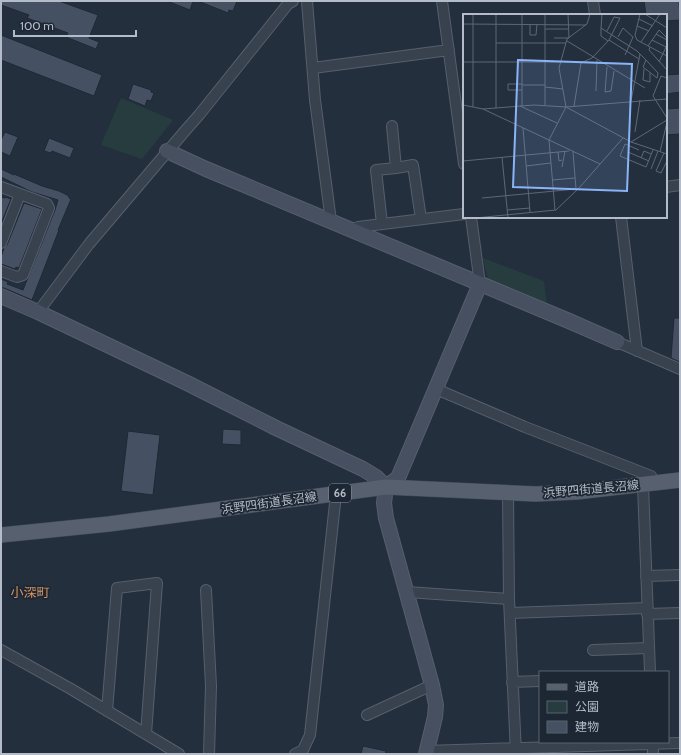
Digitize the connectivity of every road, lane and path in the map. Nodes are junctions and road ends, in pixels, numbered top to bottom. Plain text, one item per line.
1 (293, 1) edge
2 (308, 1) edge
3 (442, 1) edge
4 (593, 1) edge
5 (595, 14) edge
6 (449, 50) junction
7 (313, 68) junction
8 (392, 126) dead end
9 (463, 147) edge
10 (167, 151) junction
11 (396, 168) junction
12 (680, 185) edge
13 (1, 187) edge
14 (667, 187) edge
15 (20, 194) junction
16 (463, 214) edge
17 (471, 218) edge
18 (621, 218) edge
19 (421, 219) junction
20 (331, 221) junction
21 (382, 224) junction
22 (3, 229) edge
23 (350, 230) junction
24 (1, 243) edge
25 (1, 271) edge
26 (480, 284) junction
27 (1, 296) edge
28 (38, 312) junction
29 (617, 342) joint
30 (638, 351) junction
31 (680, 368) edge
32 (436, 389) junction
33 (680, 480) edge
34 (649, 484) junction
35 (386, 487) junction
36 (508, 493) junction
37 (336, 494) junction
38 (1, 535) edge
39 (680, 575) edge
40 (646, 576) junction
41 (206, 590) dead end
42 (407, 592) junction
43 (509, 599) junction
44 (647, 611) junction
45 (510, 613) junction
46 (680, 613) edge
47 (649, 648) junction
48 (1, 650) edge
49 (592, 650) dead end
50 (650, 671) edge
51 (539, 681) edge
52 (512, 682) junction
53 (432, 685) junction
54 (107, 711) junction
55 (367, 715) dead end
56 (146, 734) junction
57 (680, 743) edge
58 (653, 747) edge
59 (516, 751) edge
60 (426, 753) edge
61 (178, 754) edge
62 (209, 754) edge
63 (295, 754) edge

1 - 10 street
2 - 7 street
3 - 6 street
4 - 5 street
6 - 7 street
6 - 9 street
7 - 20 street
8 - 11 street
10 - 20 street
10 - 28 street
11 - 19 street
11 - 21 street
12 - 14 street
13 - 15 street
15 - 22 street
15 - 25 street
16 - 19 street
17 - 26 street
18 - 30 street
19 - 21 street
20 - 23 street
21 - 23 street
22 - 24 street
23 - 26 street
26 - 29 street
26 - 32 street
27 - 28 street
28 - 35 street
29 - 30 street
30 - 31 street
32 - 34 street
32 - 35 street
33 - 34 main road, 浜野四街道長沼線 / 66
34 - 36 main road, 浜野四街道長沼線 / 66
34 - 40 street
35 - 36 main road, 浜野四街道長沼線 / 66
35 - 37 main road, 浜野四街道長沼線 / 66
35 - 42 street
36 - 43 street
37 - 38 main road, 浜野四街道長沼線 / 66
37 - 63 street
39 - 40 street
40 - 44 street
41 - 62 street
42 - 43 street
42 - 53 street
43 - 45 street
44 - 45 street
44 - 46 street
44 - 47 street
45 - 52 street
47 - 49 street
47 - 50 street
48 - 54 street
51 - 52 street
52 - 59 street
53 - 55 street
53 - 60 street
54 - 56 street
54 - 56 street
56 - 61 street
57 - 58 street
58 - 59 street
59 - 60 street

